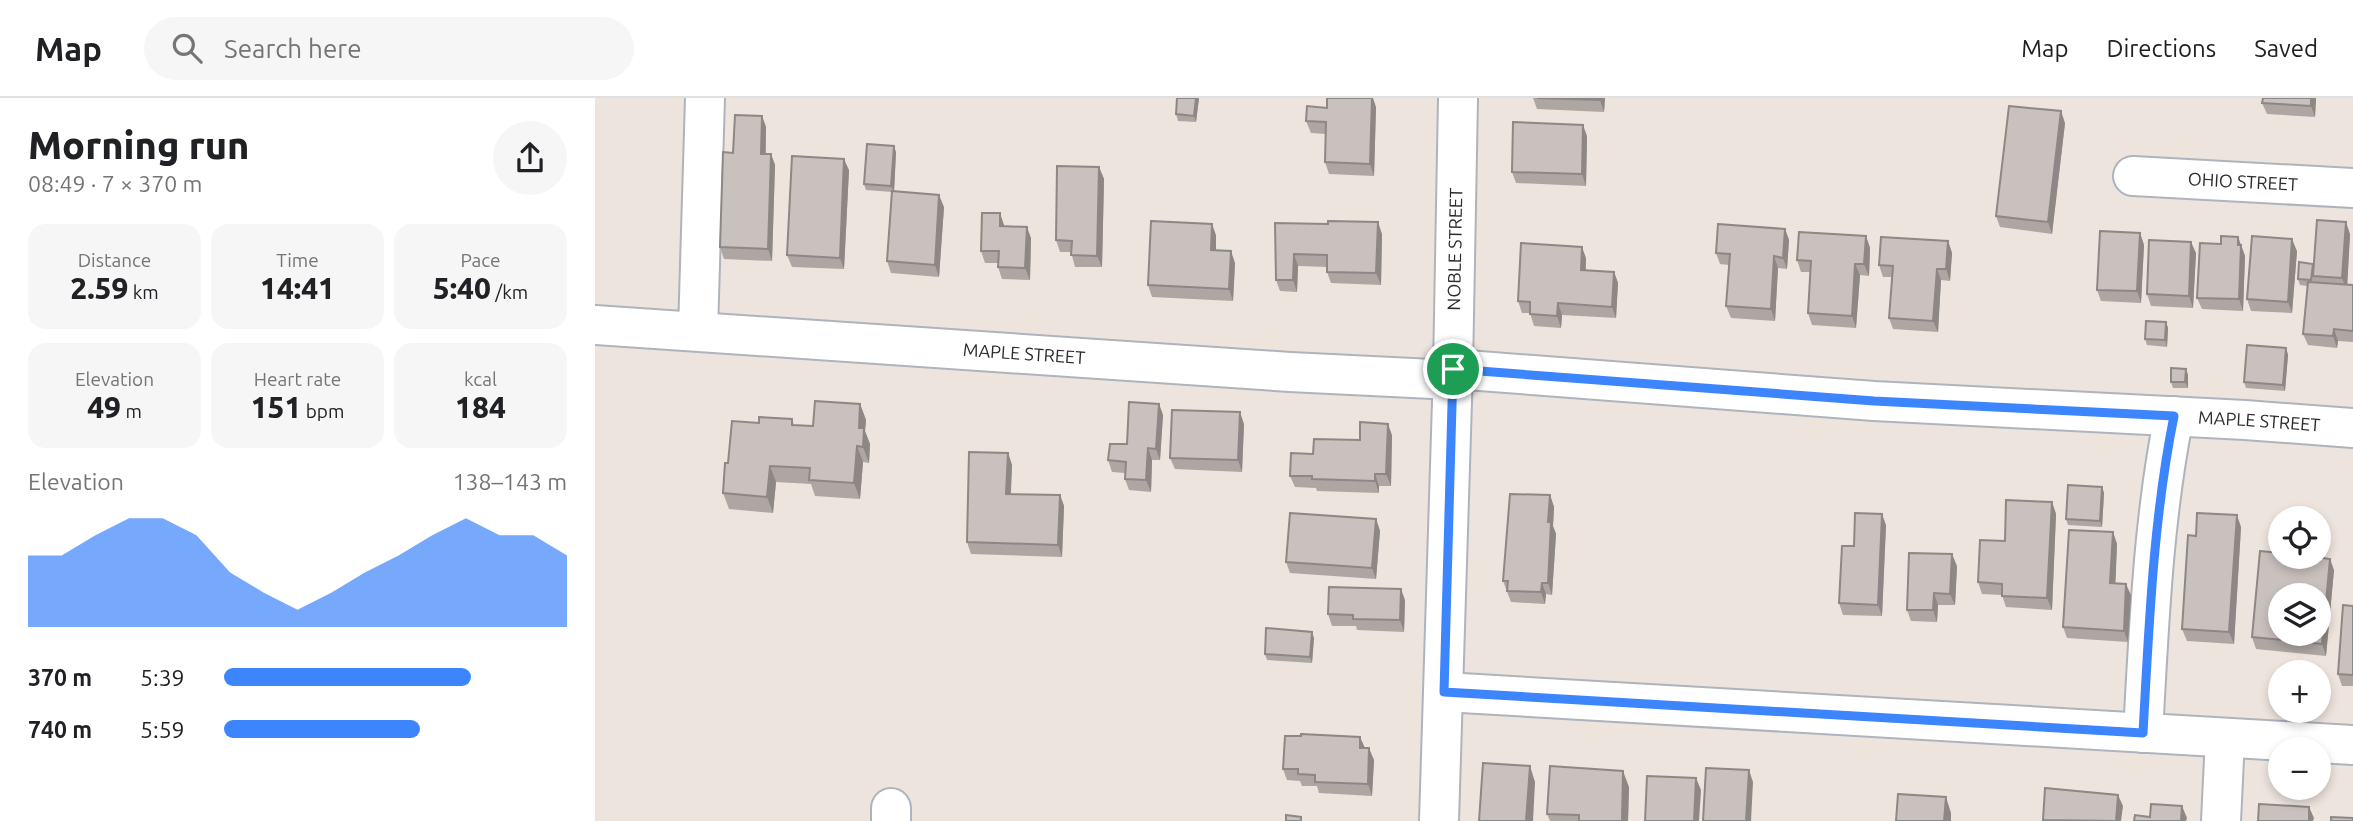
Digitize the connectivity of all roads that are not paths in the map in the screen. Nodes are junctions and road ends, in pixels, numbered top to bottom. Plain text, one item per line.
1 (705, 98) edge
2 (1458, 98) edge
3 (2133, 176) dead end
4 (2353, 188) edge
5 (595, 325) edge
6 (698, 331) junction
7 (1453, 375) junction
8 (2174, 416) junction
9 (2353, 428) edge
10 (1444, 692) junction
11 (2143, 733) junction
12 (2225, 738) junction
13 (2353, 745) edge
14 (1439, 821) edge
15 (2221, 821) edge

1 - 6 street
2 - 7 street, NOBLE STREET
3 - 4 street, OHIO STREET
5 - 6 street, MAPLE STREET
6 - 7 street, MAPLE STREET
7 - 8 street, MAPLE STREET
7 - 10 street, NOBLE STREET
8 - 9 street, MAPLE STREET
8 - 11 street
10 - 11 street
10 - 14 street, NOBLE STREET
11 - 12 street
12 - 13 street
12 - 15 street

